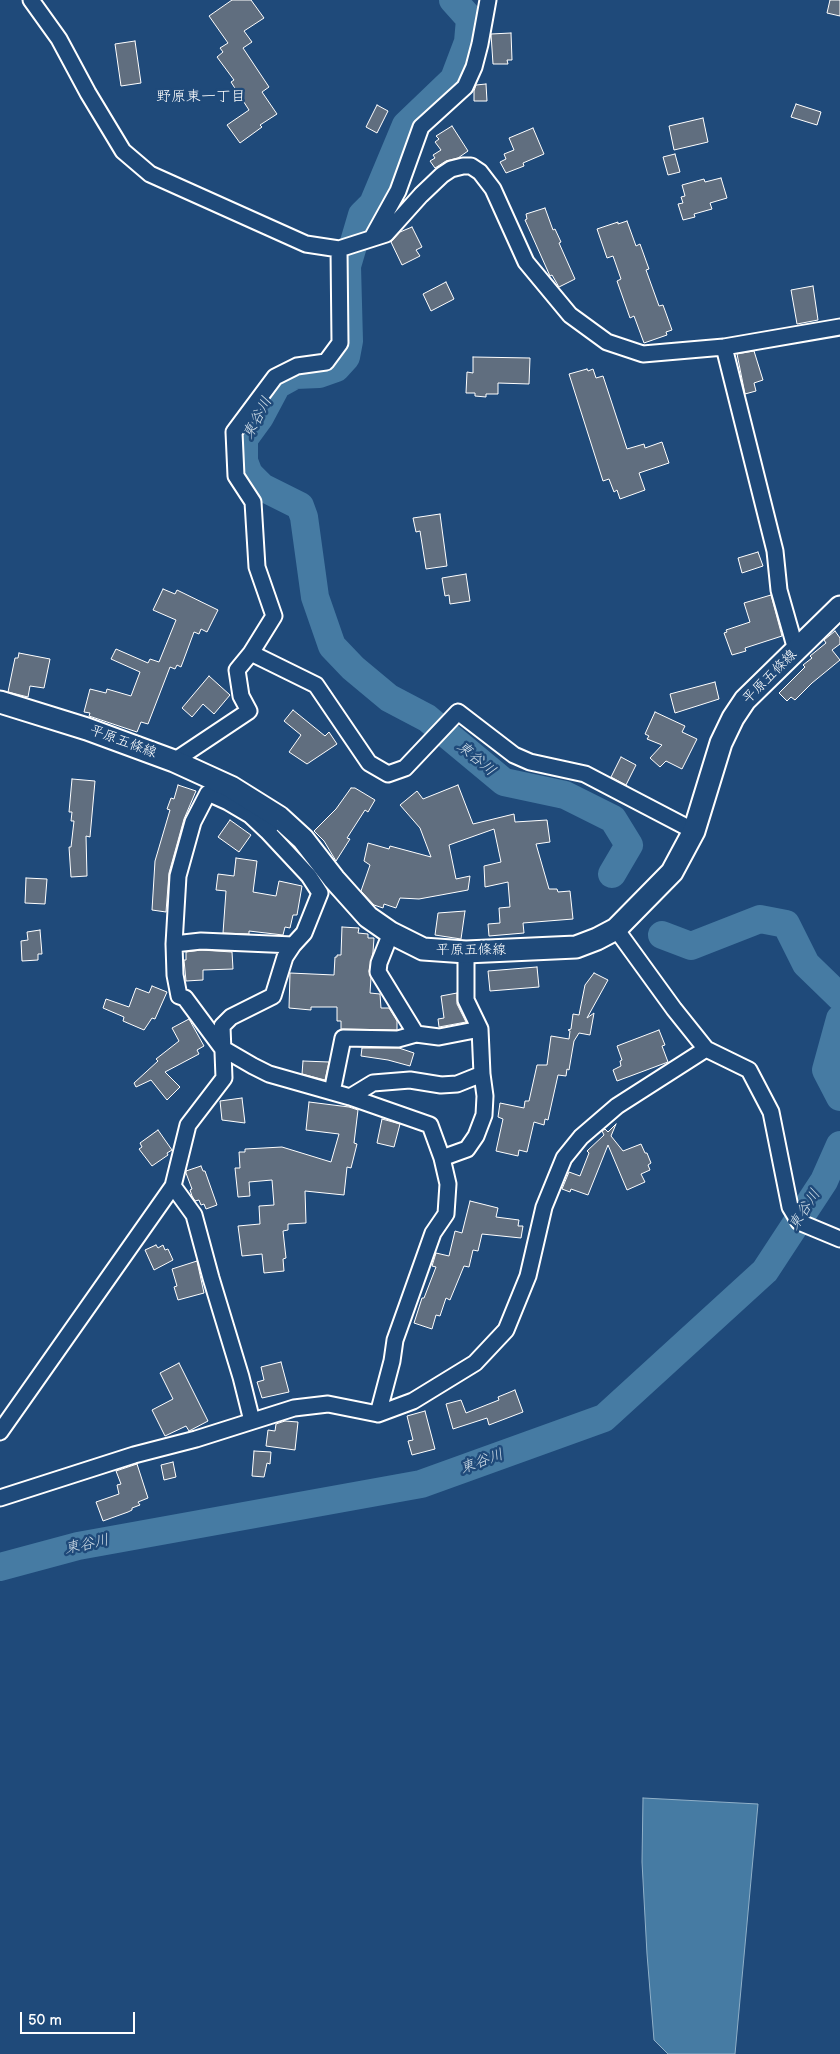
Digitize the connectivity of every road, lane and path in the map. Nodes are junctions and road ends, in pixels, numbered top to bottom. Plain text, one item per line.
1 (30, 0) edge
2 (488, 0) edge
3 (372, 238) junction
4 (339, 249) junction
5 (840, 327) edge
6 (724, 347) junction
7 (840, 607) edge
8 (796, 650) junction
9 (251, 653) junction
10 (0, 702) edge
11 (174, 761) junction
12 (273, 824) junction
13 (694, 831) junction
14 (616, 928) junction
15 (391, 933) junction
16 (174, 944) junction
17 (293, 945) junction
18 (466, 952) junction
19 (480, 1029) junction
20 (416, 1034) junction
21 (222, 1048) junction
22 (706, 1049) junction
23 (482, 1074) junction
24 (332, 1092) junction
25 (350, 1097) junction
26 (442, 1158) junction
27 (173, 1186) junction
28 (840, 1239) edge
29 (378, 1414) junction
30 (252, 1421) junction
31 (0, 1432) edge
32 (0, 1498) edge

1 - 4 street
2 - 3 street
3 - 4 street
3 - 6 street
4 - 9 street
5 - 6 street
6 - 8 street
7 - 8 main road, 平原五條線
8 - 13 main road, 平原五條線
9 - 11 street
9 - 13 street
10 - 11 main road, 平原五條線
11 - 12 main road, 平原五條線
12 - 15 main road, 平原五條線
12 - 16 street
12 - 17 street
13 - 14 main road, 平原五條線
14 - 18 main road, 平原五條線
14 - 22 street
15 - 18 main road, 平原五條線
15 - 20 street
16 - 17 street
16 - 21 street
17 - 21 street
18 - 19 street
19 - 20 street
19 - 23 street
20 - 24 street
21 - 24 street
21 - 27 street
22 - 28 street
22 - 29 street
23 - 25 street
23 - 26 street
24 - 25 street
25 - 26 street
26 - 29 street
27 - 30 street
27 - 31 street
29 - 30 street
30 - 32 street

